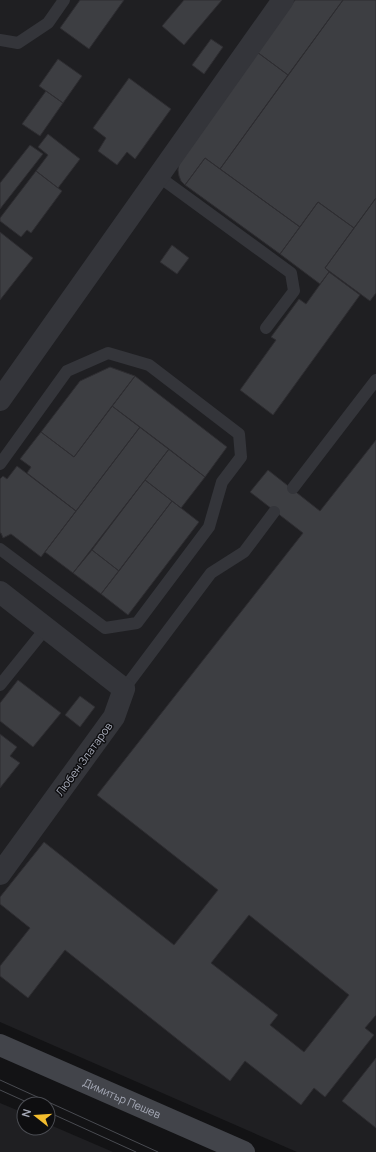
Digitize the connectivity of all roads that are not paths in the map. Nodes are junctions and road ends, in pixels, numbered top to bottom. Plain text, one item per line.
1 (64, 0) edge
2 (283, 0) edge
3 (0, 40) edge
4 (158, 176) junction
5 (266, 328) dead end
6 (376, 380) edge
7 (0, 400) edge
8 (0, 464) edge
9 (292, 488) dead end
10 (274, 512) dead end
11 (0, 549) edge
12 (0, 592) edge
13 (46, 628) junction
14 (0, 686) edge
15 (124, 689) junction
16 (0, 874) edge
17 (0, 1045) edge
18 (244, 1152) edge

1 - 3 lane
2 - 4 street
4 - 5 lane
4 - 7 street
6 - 9 lane
8 - 11 lane
10 - 15 lane
12 - 13 street
13 - 14 lane
13 - 15 street
15 - 16 street, Любен Златаров
17 - 18 main road, Димитър Пешев

